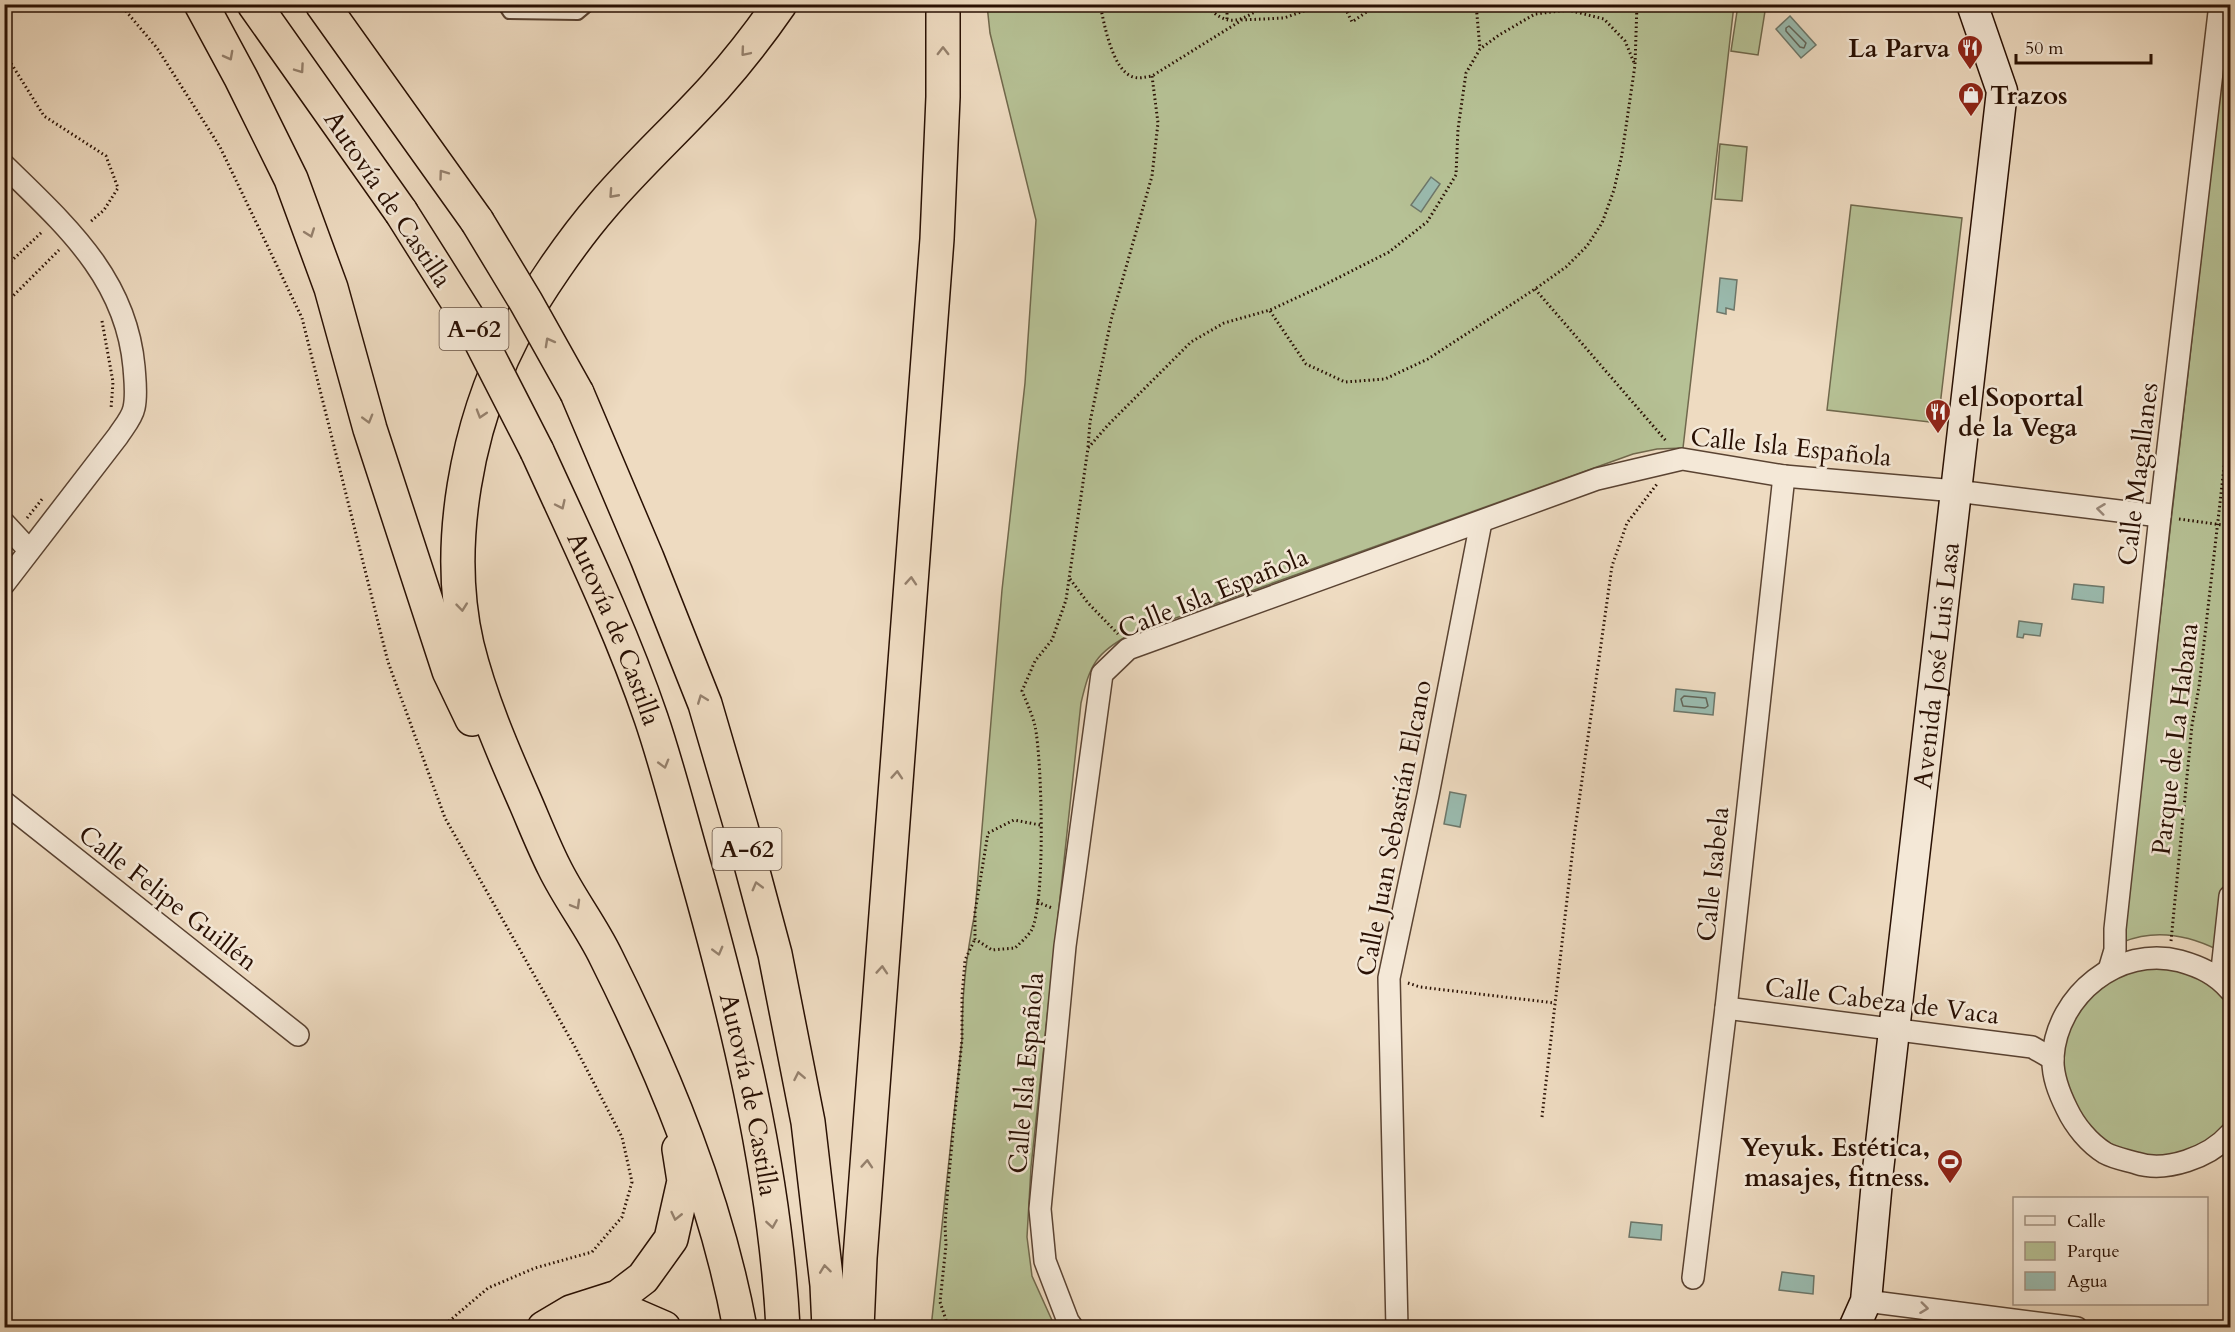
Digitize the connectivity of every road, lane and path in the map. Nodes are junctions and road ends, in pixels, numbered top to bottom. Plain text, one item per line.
1 (120, 4) edge
2 (201, 4) edge
3 (254, 4) edge
4 (322, 4) edge
5 (503, 4) edge
6 (590, 4) edge
7 (780, 4) edge
8 (943, 4) edge
9 (1100, 4) edge
10 (1205, 4) edge
11 (1227, 4) edge
12 (1266, 4) edge
13 (1324, 4) edge
14 (1343, 4) edge
15 (1378, 4) edge
16 (1390, 4) edge
17 (1413, 4) edge
18 (1476, 4) edge
19 (1637, 4) edge
20 (1972, 4) edge
21 (2220, 4) edge
22 (1227, 19) junction
23 (1242, 21) junction
24 (1480, 49) junction
25 (4, 52) edge
26 (1635, 65) junction
27 (1152, 76) junction
28 (4, 165) edge
29 (75, 236) junction
30 (48, 237) dead end
31 (53, 243) dead end
32 (59, 250) junction
33 (65, 258) dead end
34 (4, 268) edge
35 (1535, 289) junction
36 (4, 305) edge
37 (1270, 310) junction
38 (101, 317) dead end
39 (111, 410) dead end
40 (2230, 415) edge
41 (1088, 448) junction
42 (1682, 459) junction
43 (1784, 476) junction
44 (49, 490) dead end
45 (1956, 491) junction
46 (2160, 516) junction
47 (1480, 522) junction
48 (2219, 525) junction
49 (2230, 526) edge
50 (10, 529) edge
51 (29, 550) junction
52 (1070, 579) junction
53 (5, 581) edge
54 (1128, 649) junction
55 (4, 802) edge
56 (1040, 825) junction
57 (555, 869) junction
58 (2230, 896) edge
59 (975, 939) junction
60 (2169, 958) junction
61 (2117, 961) junction
62 (2221, 976) edge
63 (1389, 978) junction
64 (1555, 1004) junction
65 (1726, 1008) junction
66 (1895, 1031) junction
67 (298, 1035) dead end
68 (2054, 1049) junction
69 (671, 1097) junction
70 (1542, 1117) dead end
71 (2230, 1134) edge
72 (864, 1207) junction
73 (1693, 1278) dead end
74 (1860, 1314) edge
75 (441, 1328) edge
76 (544, 1328) edge
77 (583, 1328) edge
78 (664, 1328) edge
79 (740, 1328) edge
80 (783, 1328) edge
81 (829, 1328) edge
82 (857, 1328) edge
83 (868, 1328) edge
84 (951, 1328) edge
85 (1073, 1328) edge
86 (1397, 1328) edge
87 (2077, 1328) edge

1 - 75 path
2 -> 57 highway
3 -> 80 highway, Autovía de Castilla / A-62, bridge
81 -> 4 highway, Autovía de Castilla / A-62, bridge
5 - 6 lane
7 -> 57 highway
72 -> 8 highway
9 - 27 path
10 - 22 path
11 - 22 path
12 - 23 path
13 - 23 path
14 - 15 path
16 - 17 path
18 - 24 path
19 - 26 path
20 - 45 street, Avenida José Luis Lasa
21 - 46 street, Calle Magallanes
22 - 23 path
23 - 27 path
24 - 26 path
24 - 37 path
25 - 29 path
26 - 35 path
27 - 41 path
28 - 29 street
29 - 51 street
30 - 34 path
31 - 32 path
32 - 33 path
32 - 36 path
35 - 37 path
35 - 42 path
37 - 41 path
38 - 39 path
40 - 48 path, Parque de La Habana
41 - 52 path
42 - 43 street, Calle Isla Española
42 - 47 street, Calle Isla Española
42 - 64 path
43 - 45 street, Calle Isla Española
43 - 65 street, Calle Isabela
44 - 50 path
46 -> 45 street, Calle Isla Española
45 - 66 street, Avenida José Luis Lasa
46 - 48 path
46 - 61 street, Calle Magallanes
47 - 54 street, Calle Isla Española
47 - 63 street, Calle Juan Sebastián Elcano
48 - 49 path
48 - 60 path, Parque de La Habana
50 - 51 street
51 - 53 street
52 - 54 path
52 - 56 path
54 - 85 street, Calle Isla Española
55 - 67 street, Calle Felipe Guillén
56 - 59 path
56 - 59 path
57 -> 69 highway
58 - 62 street
59 - 84 path
60 - 61 street
60 - 62 street
61 - 68 street
63 - 64 path
63 - 86 street, Calle Juan Sebastián Elcano
64 - 70 path
65 - 66 street, Calle Cabeza de Vaca
65 - 73 street, Calle Isabela
66 - 68 street, Calle Cabeza de Vaca
66 - 74 street, Avenida José Luis Lasa
68 - 71 street
69 -> 76 highway
69 - 79 highway
72 - 82 highway
72 - 83 highway
74 -> 87 street
77 - 78 highway

